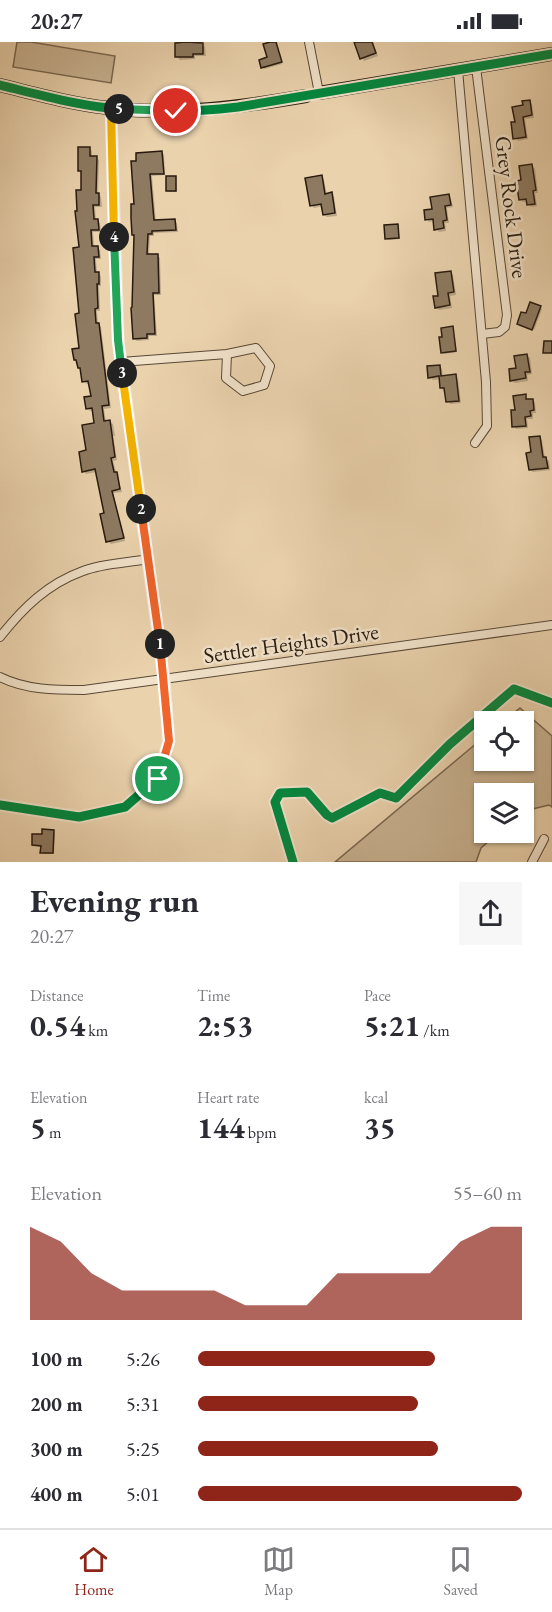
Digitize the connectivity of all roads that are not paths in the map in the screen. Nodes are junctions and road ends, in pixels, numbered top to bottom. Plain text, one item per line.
1 (309, 42) edge
2 (552, 54) edge
3 (476, 67) junction
4 (458, 70) junction
5 (0, 85) edge
6 (319, 93) joint
7 (306, 96) dead end
8 (111, 108) junction
9 (482, 334) junction
10 (226, 354) junction
11 (121, 362) junction
12 (475, 443) dead end
13 (148, 559) junction
14 (552, 625) edge
15 (0, 638) edge
16 (0, 677) edge
17 (164, 678) junction
18 (0, 805) edge
19 (544, 839) dead end
20 (532, 862) edge

1 - 6 street
2 - 3 main road
3 - 4 main road
3 - 9 street, Grey Rock Drive
4 - 6 main road
4 - 9 street, Grey Rock Drive
5 - 8 main road
7 - 8 main road
8 - 11 street
9 - 12 street, Grey Rock Drive
10 - 10 street
10 - 11 street
11 - 13 street
13 - 15 street
13 - 17 street
14 - 17 street, Settler Heights Drive
16 - 17 street, Settler Heights Drive
17 - 18 street
19 - 20 street

